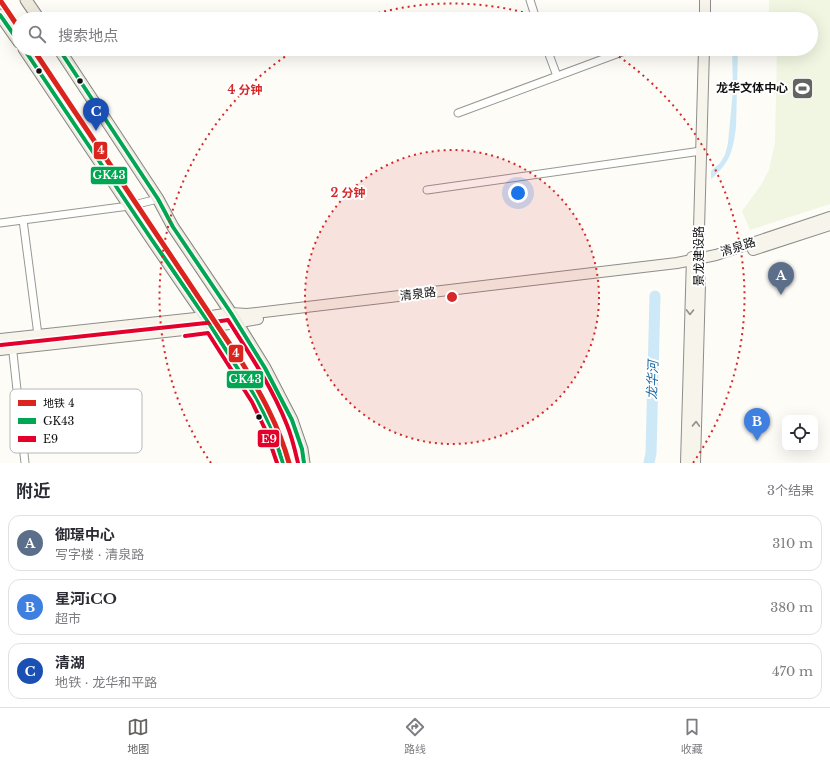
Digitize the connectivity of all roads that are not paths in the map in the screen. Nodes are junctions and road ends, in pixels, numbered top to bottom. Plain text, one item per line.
1 (26, 0) edge
2 (530, 0) edge
3 (698, 0) edge
4 (705, 0) edge
5 (34, 12) edge
6 (534, 12) edge
7 (698, 12) edge
8 (704, 12) edge
9 (0, 15) edge
10 (12, 32) edge
11 (29, 56) edge
12 (64, 56) edge
13 (550, 56) edge
14 (611, 56) edge
15 (697, 56) edge
16 (704, 56) edge
17 (557, 76) junction
18 (458, 113) dead end
19 (698, 151) junction
20 (427, 190) dead end
21 (158, 199) junction
22 (129, 206) junction
23 (830, 217) edge
24 (23, 220) junction
25 (0, 223) edge
26 (830, 225) edge
27 (695, 263) junction
28 (231, 313) junction
29 (205, 316) junction
30 (237, 323) junction
31 (211, 327) junction
32 (38, 335) junction
33 (5, 339) edge
34 (13, 348) junction
35 (0, 350) edge
36 (18, 389) edge
37 (25, 453) edge
38 (26, 463) edge
39 (283, 463) edge
40 (304, 463) edge
41 (686, 463) edge
42 (695, 463) edge

1 - 5 main road
2 - 6 street
3 - 7 main road
4 - 8 main road
9 - 10 main road
11 - 22 main road
12 - 21 main road
13 - 17 street
14 - 17 street
15 - 19 main road, 景龙建设路
16 - 19 main road, 景龙建设路
17 - 18 street
19 - 20 street
19 - 27 main road, 景龙建设路
21 - 22 street
21 - 28 main road
22 - 24 street
22 - 29 main road
23 - 27 main road, 清泉路
24 - 25 street
24 - 32 street
26 - 27 main road, 清泉路
27 - 28 main road, 清泉路
27 - 30 main road, 清泉路
27 -> 41 main road, 景龙建设路
42 -> 27 main road, 景龙建设路
28 - 29 main road, 清泉路
28 - 30 main road
29 - 31 main road
29 - 32 main road, 清泉路
30 - 31 main road, 清泉路
30 - 40 main road
31 - 34 main road, 清泉路
31 - 39 main road
32 - 33 main road, 清泉路
33 - 34 street
34 - 35 main road, 清泉路
34 - 36 street
37 - 38 street

